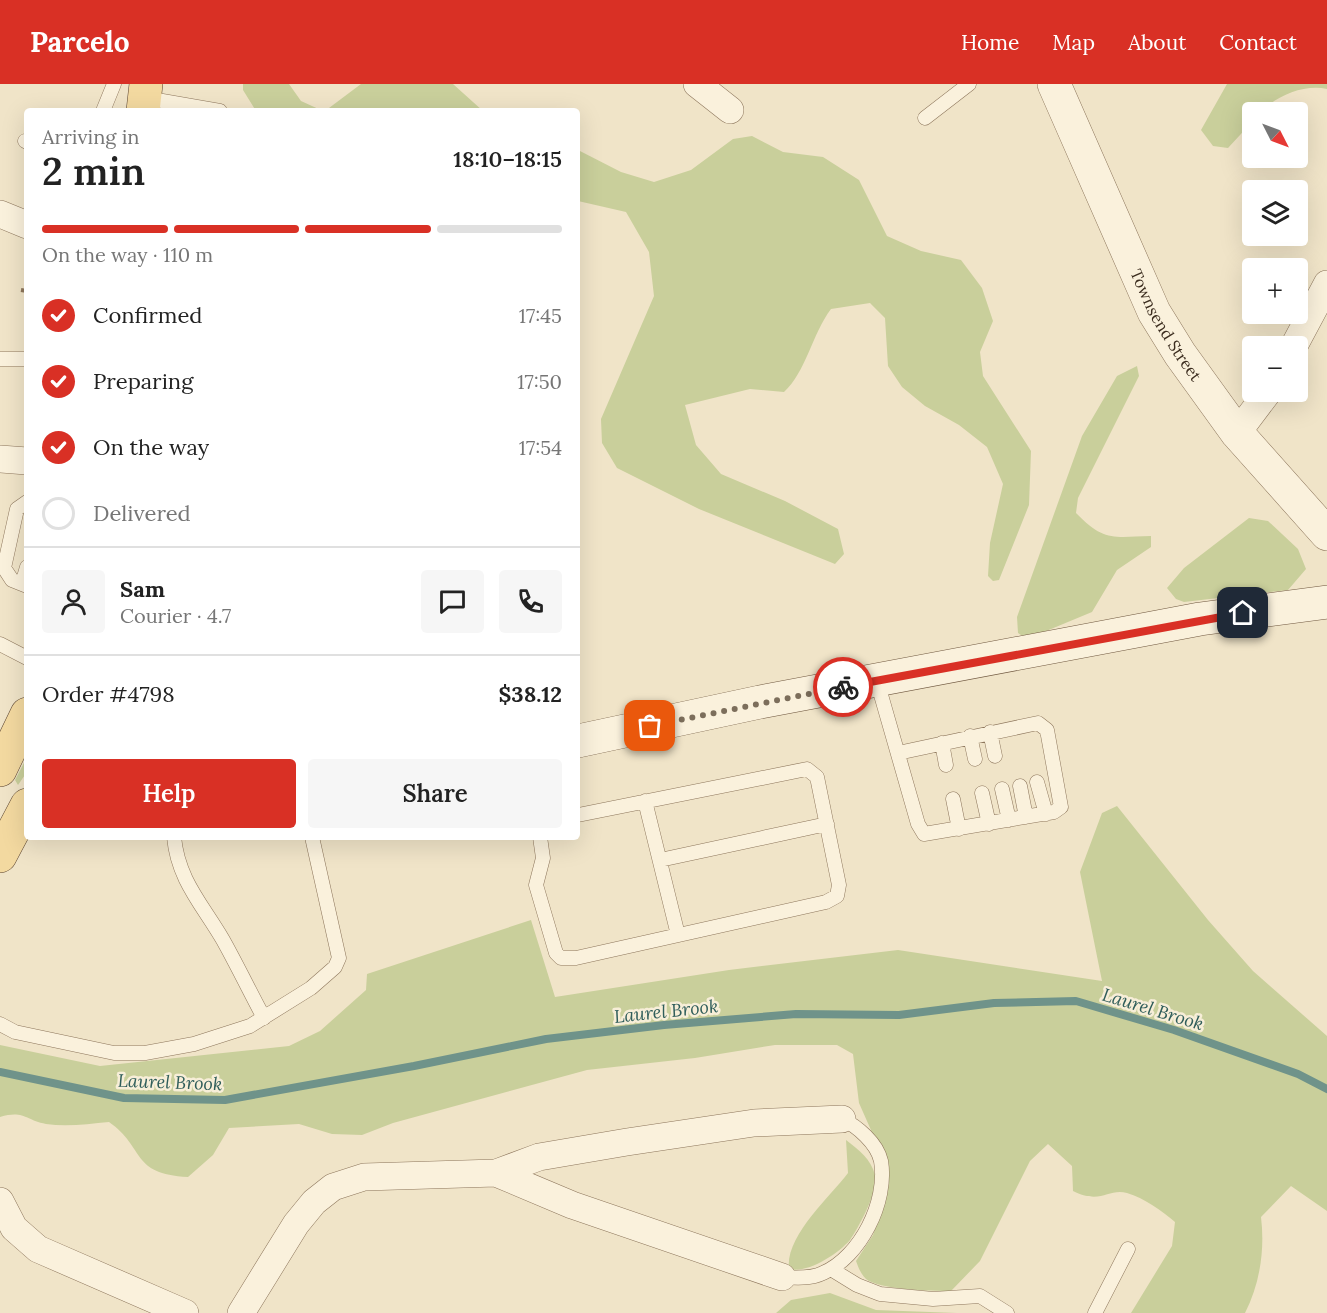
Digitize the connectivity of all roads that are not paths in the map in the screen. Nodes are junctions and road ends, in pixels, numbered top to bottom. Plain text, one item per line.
1 (114, 84) edge
2 (697, 84) edge
3 (969, 84) edge
4 (1054, 84) edge
5 (145, 98) edge
6 (104, 108) edge
7 (203, 108) edge
8 (730, 110) dead end
9 (925, 118) dead end
10 (0, 214) edge
11 (24, 224) edge
12 (1327, 284) edge
13 (1299, 336) edge
14 (0, 359) edge
15 (24, 359) edge
16 (1260, 402) edge
17 (1236, 433) junction
18 (0, 459) edge
19 (24, 461) edge
20 (24, 504) edge
21 (1327, 534) edge
22 (24, 585) edge
23 (1327, 602) edge
24 (0, 644) edge
25 (24, 656) edge
26 (877, 681) junction
27 (24, 720) edge
28 (990, 732) junction
29 (970, 736) junction
30 (580, 741) edge
31 (942, 743) junction
32 (898, 753) junction
33 (994, 756) dead end
34 (975, 759) dead end
35 (946, 765) dead end
36 (0, 770) edge
37 (1037, 782) dead end
38 (1020, 786) dead end
39 (1002, 789) dead end
40 (982, 793) dead end
41 (952, 798) dead end
42 (645, 801) junction
43 (1046, 814) junction
44 (580, 815) edge
45 (1026, 817) junction
46 (18, 819) edge
47 (1009, 820) junction
48 (827, 824) junction
49 (989, 824) junction
50 (959, 829) junction
51 (174, 840) edge
52 (313, 840) edge
53 (540, 840) edge
54 (0, 856) edge
55 (660, 860) junction
56 (678, 935) junction
57 (264, 1018) junction
58 (0, 1024) edge
59 (842, 1119) joint
60 (496, 1173) junction
61 (0, 1201) edge
62 (1128, 1249) dead end
63 (831, 1269) junction
64 (782, 1277) joint
65 (185, 1313) edge
66 (241, 1313) edge
67 (1007, 1313) edge
68 (1095, 1313) edge

1 - 6 lane
2 - 8 street
3 - 9 lane
4 - 17 main road, Townsend Street
5 - 7 lane
10 - 11 street
12 - 13 street
14 - 15 lane
16 - 17 street
17 - 21 main road, Townsend Street
18 - 19 street
20 - 22 lane
23 - 26 main road
24 - 25 lane
26 - 30 main road
26 - 32 lane
27 - 36 main road
28 - 29 lane
28 - 33 lane
28 - 43 lane
29 - 31 lane
29 - 34 lane
31 - 32 lane
31 - 35 lane
32 - 50 lane
37 - 43 lane
38 - 45 lane
39 - 47 lane
40 - 49 lane
41 - 50 lane
42 - 44 lane
42 - 48 lane
42 - 55 lane
43 - 45 lane
45 - 47 lane
46 - 54 main road
47 - 49 lane
48 - 55 lane
48 - 56 lane
49 - 50 lane
51 - 57 lane
52 - 57 lane
53 - 56 lane
55 - 56 lane
57 - 58 lane
59 - 60 street
59 - 63 lane
60 - 64 street
60 - 66 street
61 - 65 street
62 - 68 lane
63 - 64 lane
63 - 67 lane

